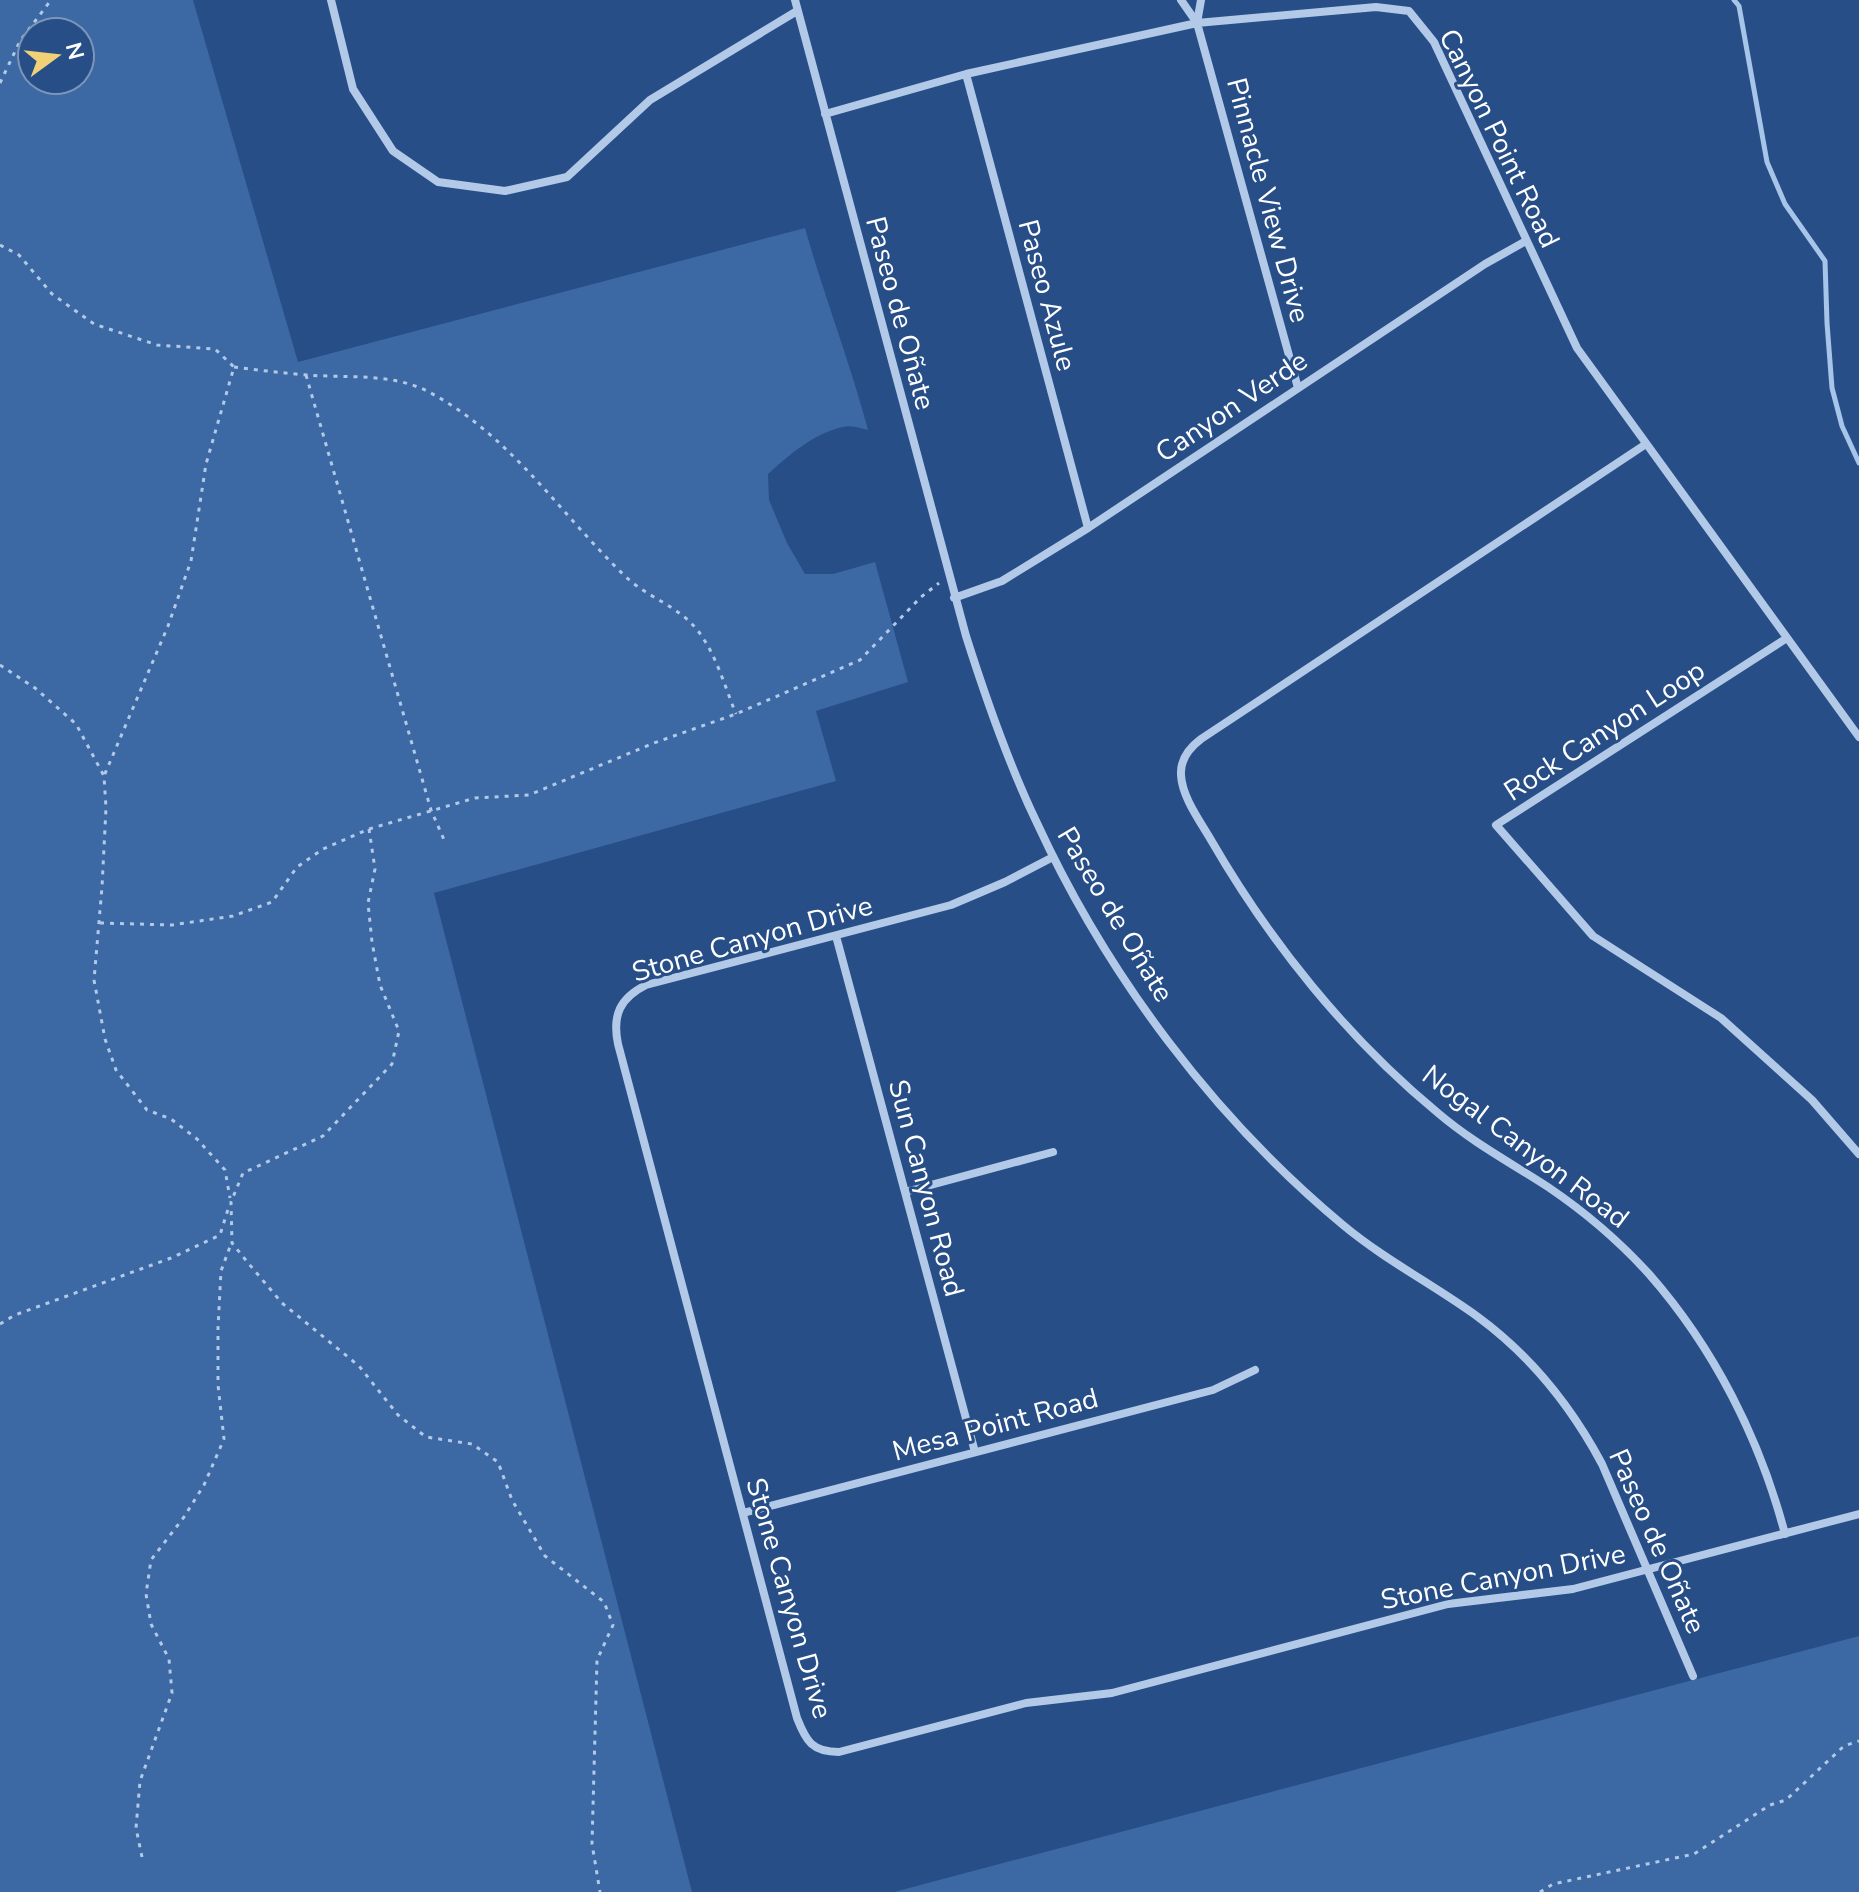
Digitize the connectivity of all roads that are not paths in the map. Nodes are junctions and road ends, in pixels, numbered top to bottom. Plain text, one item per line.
1 (331, 0) edge
2 (795, 0) edge
3 (1181, 0) edge
4 (1201, 0) edge
5 (797, 11) junction
6 (1197, 23) junction
7 (966, 74) junction
8 (825, 114) junction
9 (1526, 241) junction
10 (1298, 388) junction
11 (1646, 444) junction
12 (1088, 528) junction
13 (954, 598) junction
14 (1787, 638) junction
15 (1859, 737) edge
16 (1053, 857) junction
17 (836, 936) junction
18 (1053, 1152) dead end
19 (1859, 1154) edge
20 (905, 1192) junction
21 (1255, 1370) dead end
22 (975, 1452) junction
23 (743, 1513) junction
24 (1859, 1514) edge
25 (1785, 1534) junction
26 (1648, 1569) junction
27 (1693, 1676) dead end

1 - 5 street
2 - 5 street, Paseo de Oñate
3 - 6 street, Pinnacle View Drive
4 - 6 street, Pinnacle View Drive
5 - 8 street, Paseo de Oñate
6 - 7 street, Canyon Point Road
6 - 9 street, Canyon Point Road
6 - 10 street, Pinnacle View Drive
7 - 8 street, Canyon Point Road
7 - 12 street, Paseo Azule
8 - 13 street, Paseo de Oñate
9 - 10 street, Canyon Verde
9 - 11 street, Canyon Point Road
10 - 12 street, Canyon Verde
11 - 14 street, Canyon Point Road
11 - 25 street, Nogal Canyon Road
12 - 13 street, Canyon Verde
13 - 16 street, Paseo de Oñate
14 - 15 street, Canyon Point Road
14 - 19 street, Rock Canyon Loop
16 - 17 street, Stone Canyon Drive
16 - 26 street, Paseo de Oñate
17 - 20 street, Sun Canyon Road
17 - 23 street, Stone Canyon Drive
18 - 20 street
20 - 22 street, Sun Canyon Road
21 - 22 street, Mesa Point Road
22 - 23 street, Mesa Point Road
23 - 26 street, Stone Canyon Drive
24 - 25 street, Stone Canyon Drive
25 - 26 street, Stone Canyon Drive
26 - 27 street, Paseo de Oñate

